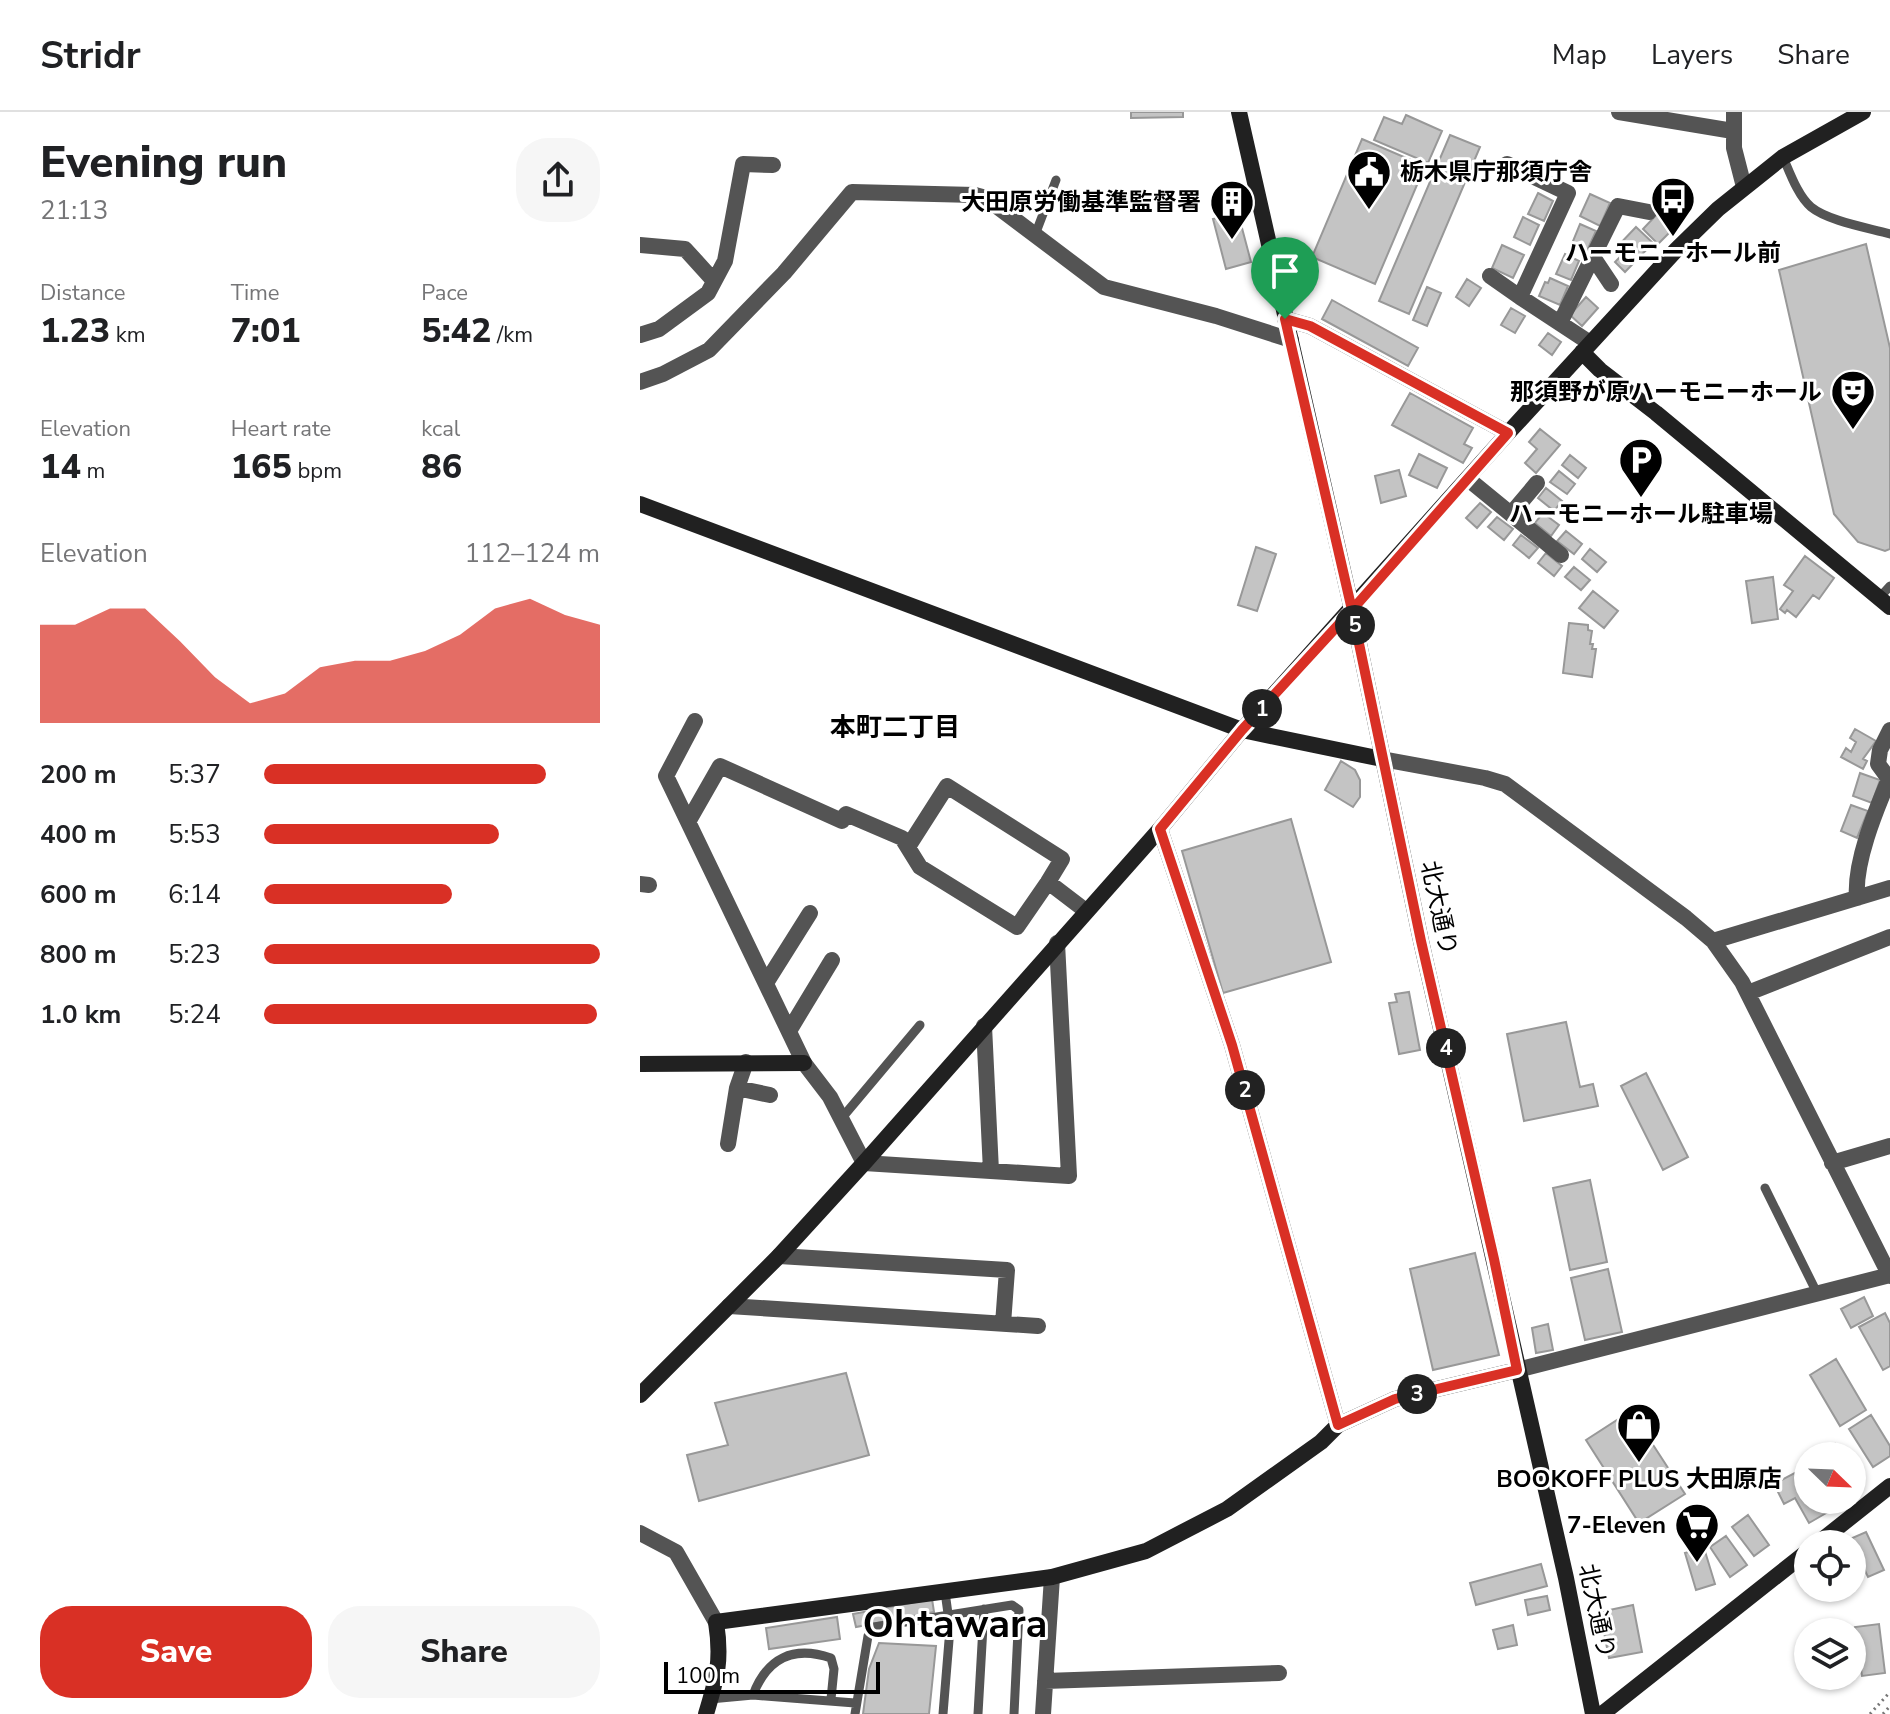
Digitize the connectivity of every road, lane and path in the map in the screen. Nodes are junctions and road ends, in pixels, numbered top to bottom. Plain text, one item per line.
1 (1239, 112) edge
2 (1619, 112) edge
3 (1734, 112) edge
4 (1863, 112) edge
5 (1733, 131) junction
6 (1783, 157) junction
7 (1507, 164) dead end
8 (773, 165) dead end
9 (1056, 180) dead end
10 (1744, 187) junction
11 (1649, 212) dead end
12 (1890, 234) edge
13 (1035, 235) junction
14 (640, 245) edge
15 (1593, 257) junction
16 (1490, 276) dead end
17 (714, 281) junction
18 (1611, 284) dead end
19 (1520, 297) junction
20 (1285, 319) junction
21 (1560, 323) junction
22 (640, 335) edge
23 (1291, 340) junction
24 (1586, 348) junction
25 (640, 382) edge
26 (1508, 433) junction
27 (1468, 479) junction
28 (1537, 483) dead end
29 (640, 504) edge
30 (1511, 514) junction
31 (1561, 555) dead end
32 (1886, 597) edge
33 (1352, 610) junction
34 (695, 721) dead end
35 (1242, 730) junction
36 (1890, 730) edge
37 (1382, 759) junction
38 (688, 822) junction
39 (1160, 829) junction
40 (908, 847) junction
41 (1048, 882) junction
42 (1890, 888) edge
43 (1857, 898) junction
44 (1086, 911) junction
45 (810, 913) dead end
46 (1890, 937) edge
47 (1713, 941) junction
48 (1057, 943) junction
49 (832, 960) dead end
50 (766, 983) junction
51 (1748, 993) junction
52 (920, 1025) dead end
53 (984, 1026) junction
54 (789, 1031) junction
55 (746, 1062) junction
56 (804, 1063) junction
57 (640, 1064) edge
58 (737, 1088) junction
59 (770, 1095) dead end
60 (841, 1119) junction
61 (728, 1144) dead end
62 (1890, 1146) edge
63 (864, 1163) junction
64 (1832, 1163) junction
65 (991, 1171) junction
66 (1765, 1188) dead end
67 (779, 1256) junction
68 (1890, 1275) edge
69 (1817, 1293) junction
70 (729, 1306) junction
71 (1003, 1324) junction
72 (1038, 1326) dead end
73 (1517, 1370) junction
74 (640, 1395) edge
75 (1338, 1425) junction
76 (1890, 1486) edge
77 (1835, 1530) edge
78 (640, 1533) edge
79 (1794, 1562) edge
80 (1052, 1577) junction
81 (945, 1592) junction
82 (984, 1609) junction
83 (948, 1614) junction
84 (716, 1622) junction
85 (1279, 1673) dead end
86 (1045, 1681) junction
87 (1890, 1692) edge
88 (753, 1695) junction
89 (831, 1699) junction
90 (855, 1703) junction
91 (1890, 1706) edge
92 (708, 1707) edge
93 (855, 1714) edge
94 (943, 1714) edge
95 (978, 1714) edge
96 (1014, 1714) edge
97 (1043, 1714) edge
98 (1593, 1714) edge
99 (1602, 1714) edge
100 (1870, 1714) edge
101 (1883, 1714) edge

1 - 20 street, 北大通り
2 - 5 street
3 - 5 street
4 - 6 street
5 - 10 street
6 - 10 street
6 - 12 lane
7 - 19 street
8 - 17 street
9 - 13 lane
10 - 24 street
11 - 15 street
13 - 23 street
13 - 25 street
14 - 17 street
15 - 18 street
15 - 21 street
16 - 19 street
17 - 22 street
19 - 21 street
20 - 23 street, 北大通り
20 - 26 street
21 - 24 street
23 - 33 street, 北大通り
24 - 26 street
24 - 32 street
26 - 27 street
27 - 30 street
27 - 33 street
28 - 30 street
29 - 35 street
30 - 31 street
33 - 35 street
33 - 37 street, 北大通り
34 - 38 street
35 - 37 street
35 - 39 street
36 - 43 street
37 - 47 street
37 - 73 street, 北大通り
38 - 40 street
38 - 50 street
39 - 44 street
39 - 75 street
40 - 41 street
40 - 41 street
41 - 44 street
42 - 43 street
43 - 47 street
44 - 48 street
45 - 50 street
46 - 51 street
47 - 51 street
48 - 53 street
48 - 65 street
49 - 54 street
50 - 54 street
51 - 64 street
52 - 60 lane
53 - 63 street
53 - 65 street
54 - 56 street
55 - 56 street
55 - 57 street
55 - 58 street
56 - 60 street
58 - 59 street
58 - 61 street
60 - 63 street
62 - 64 street
63 - 65 street
63 - 67 street
64 - 68 street
66 - 69 lane
67 - 70 street
67 - 71 street
68 - 69 street
69 - 73 street
70 - 71 street
70 - 74 street
71 - 72 street
73 - 75 street
73 - 98 street, 北大通り
75 - 80 street
76 - 77 street
78 - 84 street
79 - 99 street
80 - 81 street
80 - 86 street
81 - 83 lane
81 - 84 street
82 - 83 lane
82 - 95 lane
82 - 96 lane
83 - 90 lane
83 - 94 lane
84 - 92 street
85 - 86 street
86 - 97 street
87 - 100 path
88 - 89 lane
88 - 89 lane
88 - 92 lane
89 - 90 lane
90 - 93 lane
91 - 101 path

